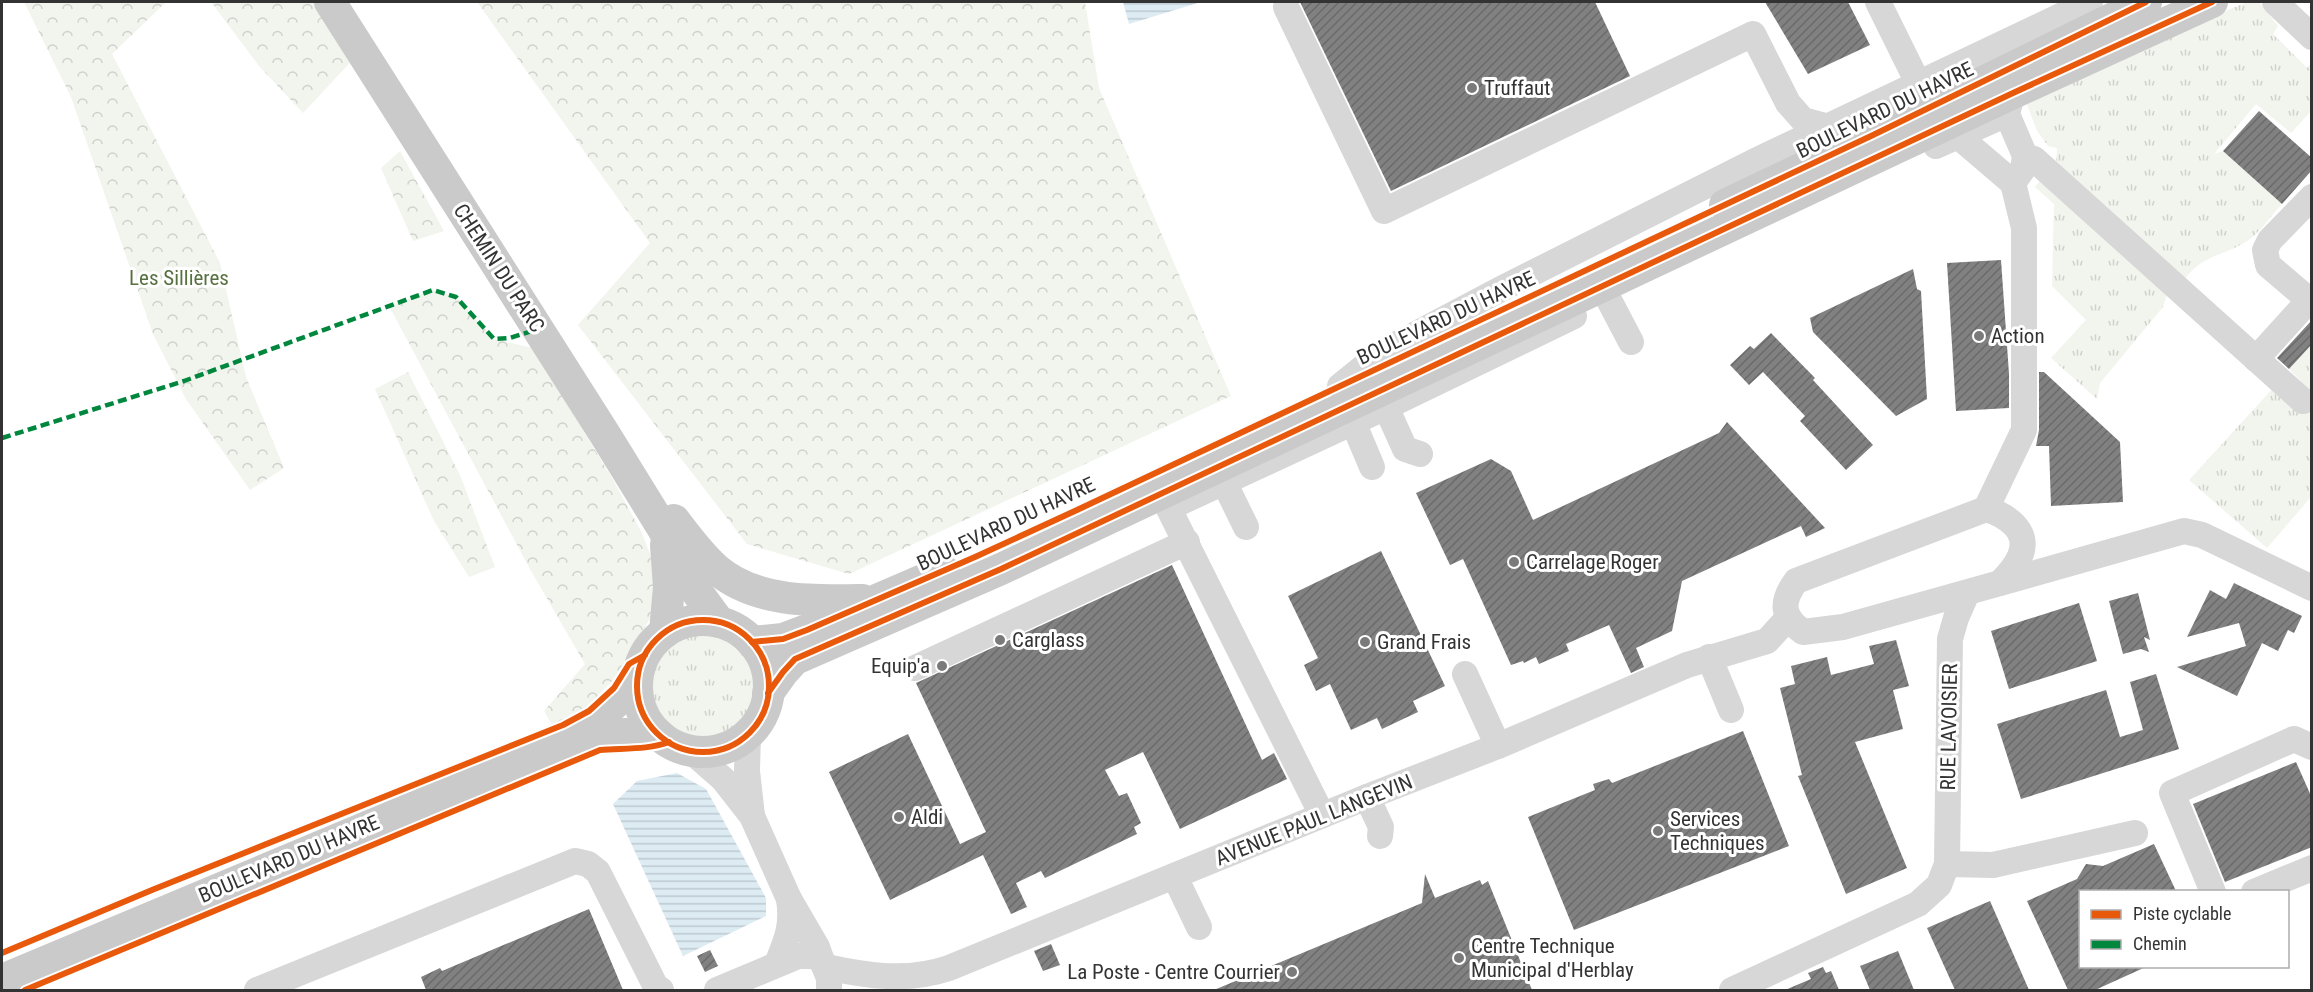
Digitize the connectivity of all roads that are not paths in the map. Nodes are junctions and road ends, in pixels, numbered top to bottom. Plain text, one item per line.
1 (330, 2) edge
2 (1878, 2) edge
3 (2146, 2) edge
4 (2212, 2) edge
5 (2275, 2) edge
6 (2078, 4) edge
7 (1275, 7) edge
8 (2312, 37) edge
9 (1919, 85) junction
10 (2010, 104) junction
11 (1829, 127) junction
12 (1958, 136) junction
13 (2025, 156) junction
14 (2013, 183) junction
15 (2312, 197) edge
16 (2310, 299) edge
17 (1609, 300) junction
18 (1630, 342) dead end
19 (2256, 359) junction
20 (1340, 386) junction
21 (2303, 401) dead end
22 (1386, 407) junction
23 (1353, 422) junction
24 (604, 433) junction
25 (1420, 454) dead end
26 (1372, 467) dead end
27 (1224, 482) junction
28 (1168, 507) junction
29 (1986, 509) junction
30 (1246, 527) dead end
31 (665, 535) junction
32 (2022, 540) junction
33 (1187, 542) junction
34 (2081, 560) junction
35 (1001, 569) junction
36 (2000, 583) junction
37 (2312, 588) edge
38 (1967, 593) junction
39 (878, 600) junction
40 (1788, 618) junction
41 (719, 622) junction
42 (665, 632) junction
43 (752, 642) junction
44 (1709, 657) junction
45 (915, 668) dead end
46 (1465, 674) dead end
47 (637, 682) junction
48 (768, 693) junction
49 (1731, 710) dead end
50 (748, 734) junction
51 (659, 735) junction
52 (578, 739) junction
53 (1498, 746) junction
54 (2312, 747) edge
55 (691, 751) junction
56 (1367, 797) junction
57 (1322, 815) junction
58 (752, 816) junction
59 (2135, 833) dead end
60 (1380, 836) dead end
61 (1947, 864) junction
62 (2312, 868) edge
63 (1175, 877) junction
64 (2213, 890) edge
65 (2257, 890) edge
66 (789, 899) junction
67 (1199, 927) dead end
68 (777, 964) junction
69 (826, 973) edge
70 (2, 980) edge
71 (257, 990) edge
72 (661, 990) edge
73 (717, 990) edge
74 (1732, 990) edge

1 - 24 main road, CHEMIN DU PARC
2 - 9 street
3 - 20 main road, BOULEVARD DU HAVRE
4 - 10 main road, BOULEVARD DU HAVRE
5 - 8 street
6 - 9 street
7 - 11 street
9 - 11 street
10 - 12 street
10 - 13 street
10 - 35 main road, BOULEVARD DU HAVRE
11 - 20 street
12 - 14 street
12 - 17 street
13 - 14 street
13 - 19 street
14 - 29 street
15 - 16 street
16 - 19 street
17 - 18 street
17 - 22 street
19 - 21 street
20 - 39 main road, BOULEVARD DU HAVRE
22 - 23 street
22 - 25 street
23 - 26 street
23 - 27 street
24 - 31 main road, CHEMIN DU PARC
24 - 39 main road
27 - 28 street
27 - 30 street
28 - 33 street
28 - 35 street
29 - 32 street
29 - 40 street
31 - 41 main road, CHEMIN DU PARC
31 - 42 main road, CHEMIN DU PARC
32 - 34 street
32 - 36 street
33 - 45 street
33 - 57 street
34 - 36 street
34 - 37 street
35 - 48 main road, BOULEVARD DU HAVRE
36 - 38 street
38 - 40 street
38 - 61 street, RUE LAVOISIER
39 - 43 main road, BOULEVARD DU HAVRE
40 - 44 street, AVENUE PAUL LANGEVIN
41 - 42 main road, BOULEVARD DU HAVRE
41 - 43 main road, BOULEVARD DU HAVRE
42 - 47 main road, BOULEVARD DU HAVRE
43 - 48 main road, BOULEVARD DU HAVRE
44 - 49 street
44 - 53 street, AVENUE PAUL LANGEVIN
46 - 53 street
47 - 51 main road, BOULEVARD DU HAVRE
47 - 52 main road, BOULEVARD DU HAVRE
48 - 50 main road, BOULEVARD DU HAVRE
50 - 55 main road, BOULEVARD DU HAVRE
50 - 58 street
51 - 52 main road, BOULEVARD DU HAVRE
51 - 55 main road, BOULEVARD DU HAVRE
52 - 70 main road, BOULEVARD DU HAVRE
53 - 56 street, AVENUE PAUL LANGEVIN
54 - 64 street
55 - 58 street
56 - 57 street, AVENUE PAUL LANGEVIN
56 - 60 street
57 - 63 street, AVENUE PAUL LANGEVIN
58 - 66 street
59 - 61 street
61 - 74 street, RUE LAVOISIER
62 - 65 street
63 - 67 street
63 - 69 street, AVENUE PAUL LANGEVIN
66 - 68 street
66 - 69 street
68 - 69 street, AVENUE PAUL LANGEVIN
68 - 73 street, AVENUE PAUL LANGEVIN
71 - 72 street

